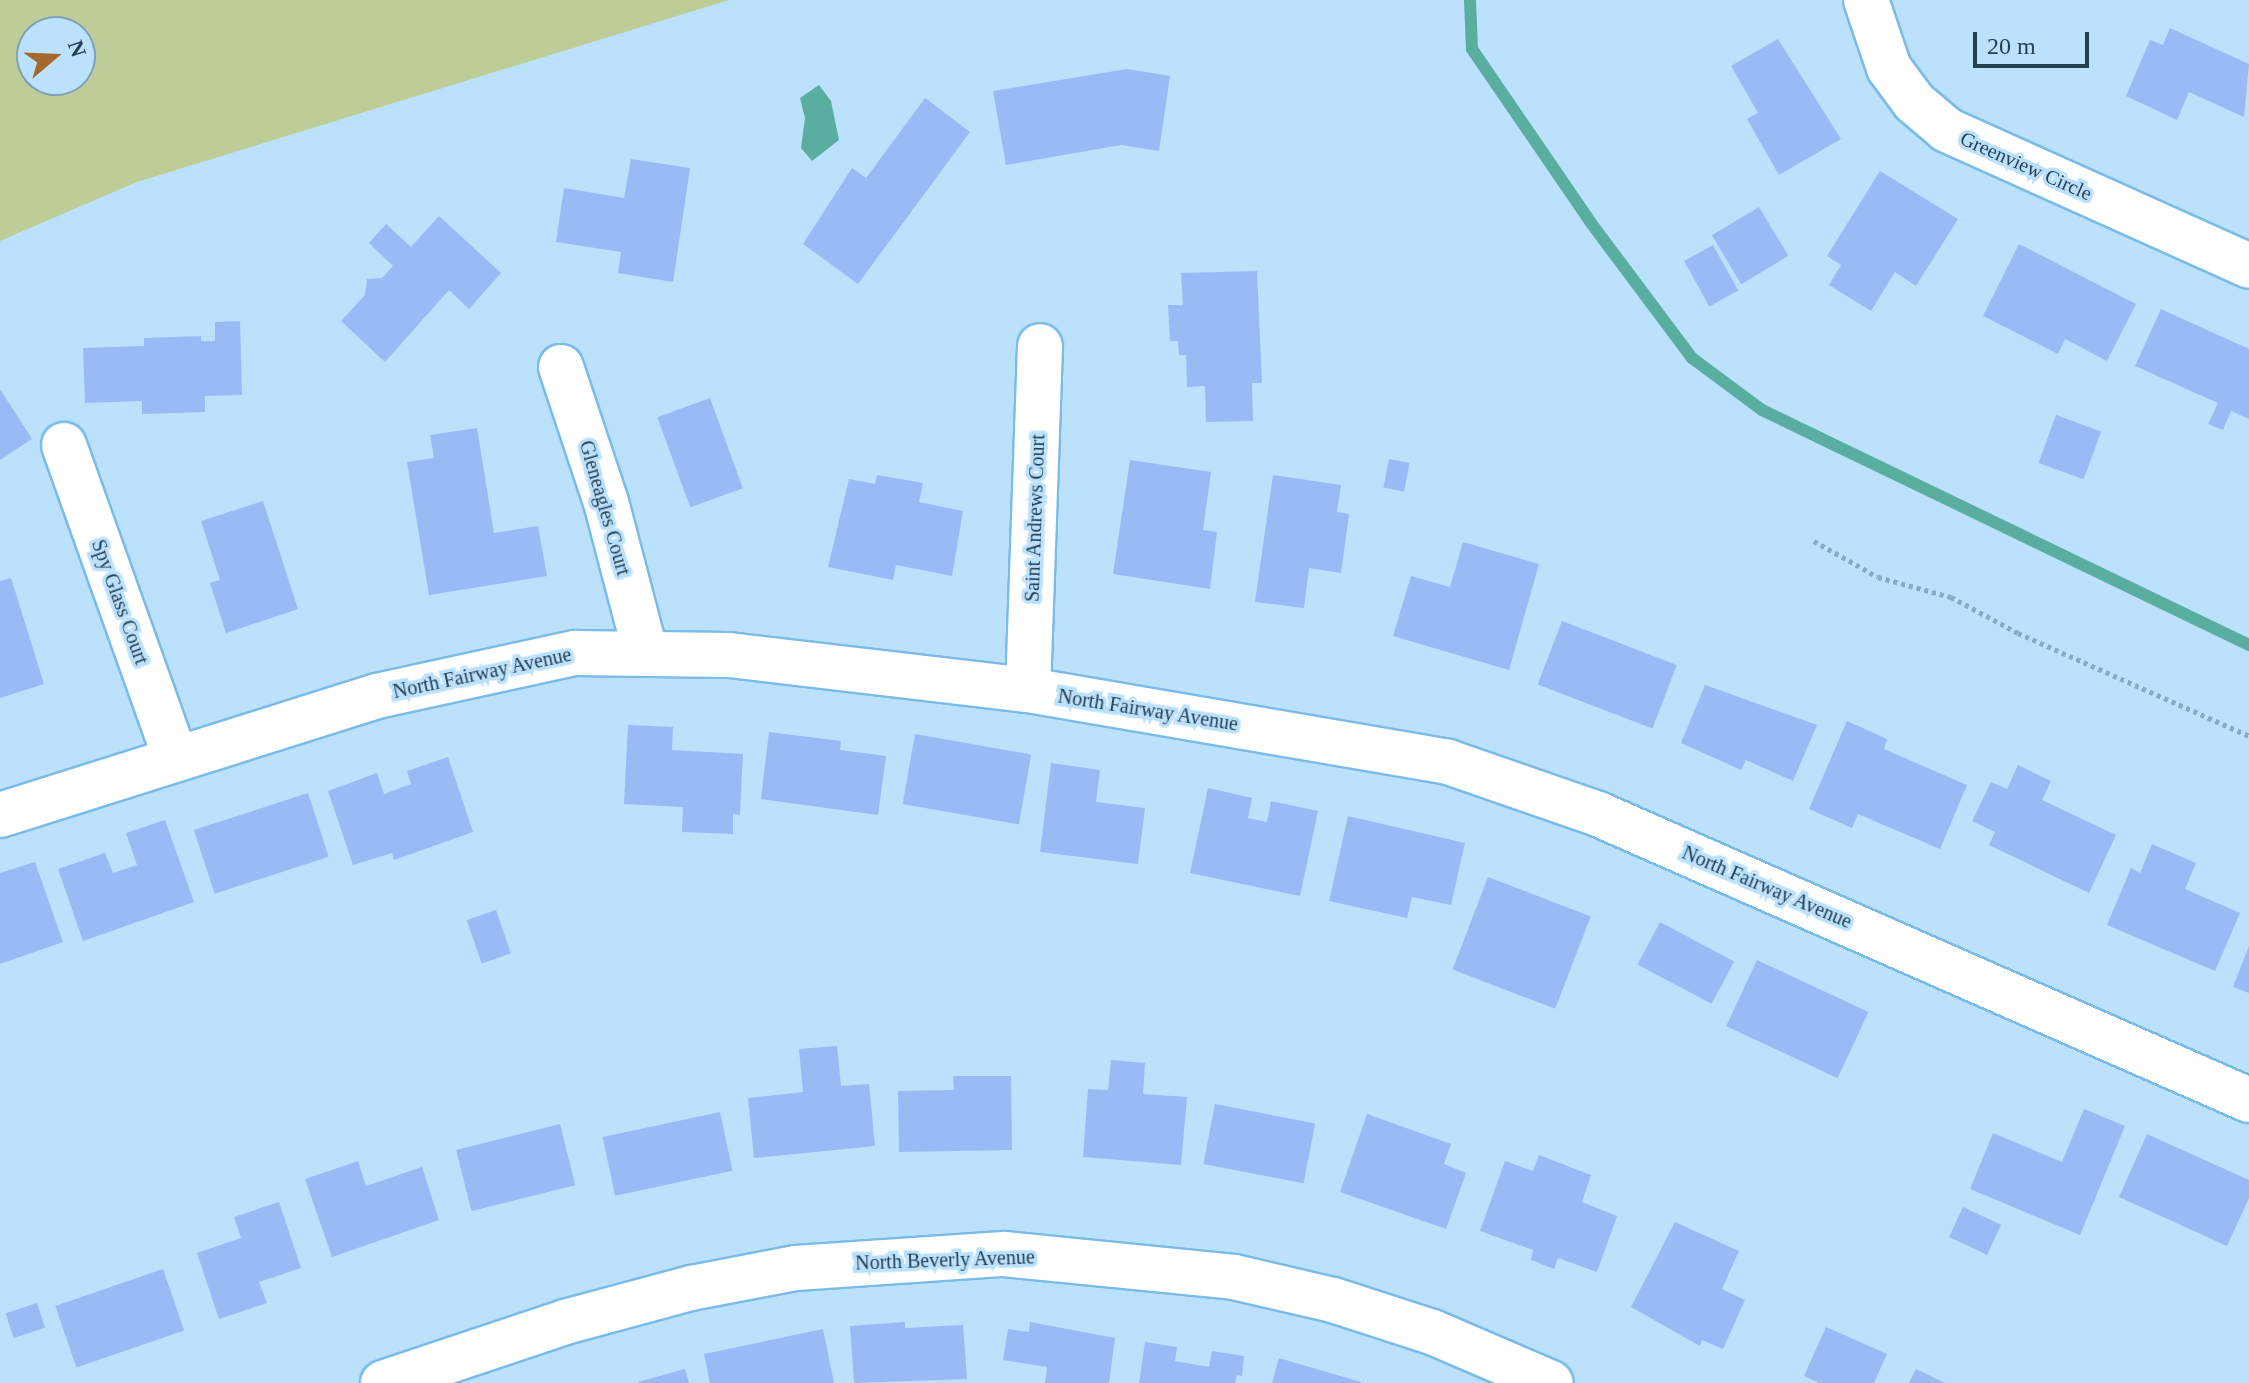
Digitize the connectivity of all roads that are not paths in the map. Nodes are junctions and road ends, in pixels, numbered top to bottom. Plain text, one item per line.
1 (1866, 0) edge
2 (2249, 266) edge
3 (1040, 346) dead end
4 (561, 367) dead end
5 (64, 445) dead end
6 (645, 651) junction
7 (1028, 690) junction
8 (176, 759) junction
9 (0, 815) edge
10 (2249, 1100) edge
11 (383, 1383) edge
12 (1551, 1383) edge

1 - 2 street, Greenview Circle
3 - 7 street, Saint Andrews Court
4 - 6 street, Gleneagles Court
5 - 8 street, Spy Glass Court
6 - 7 street, North Fairway Avenue
6 - 8 street, North Fairway Avenue
7 - 10 street, North Fairway Avenue
8 - 9 street, North Fairway Avenue
11 - 12 street, North Beverly Avenue

